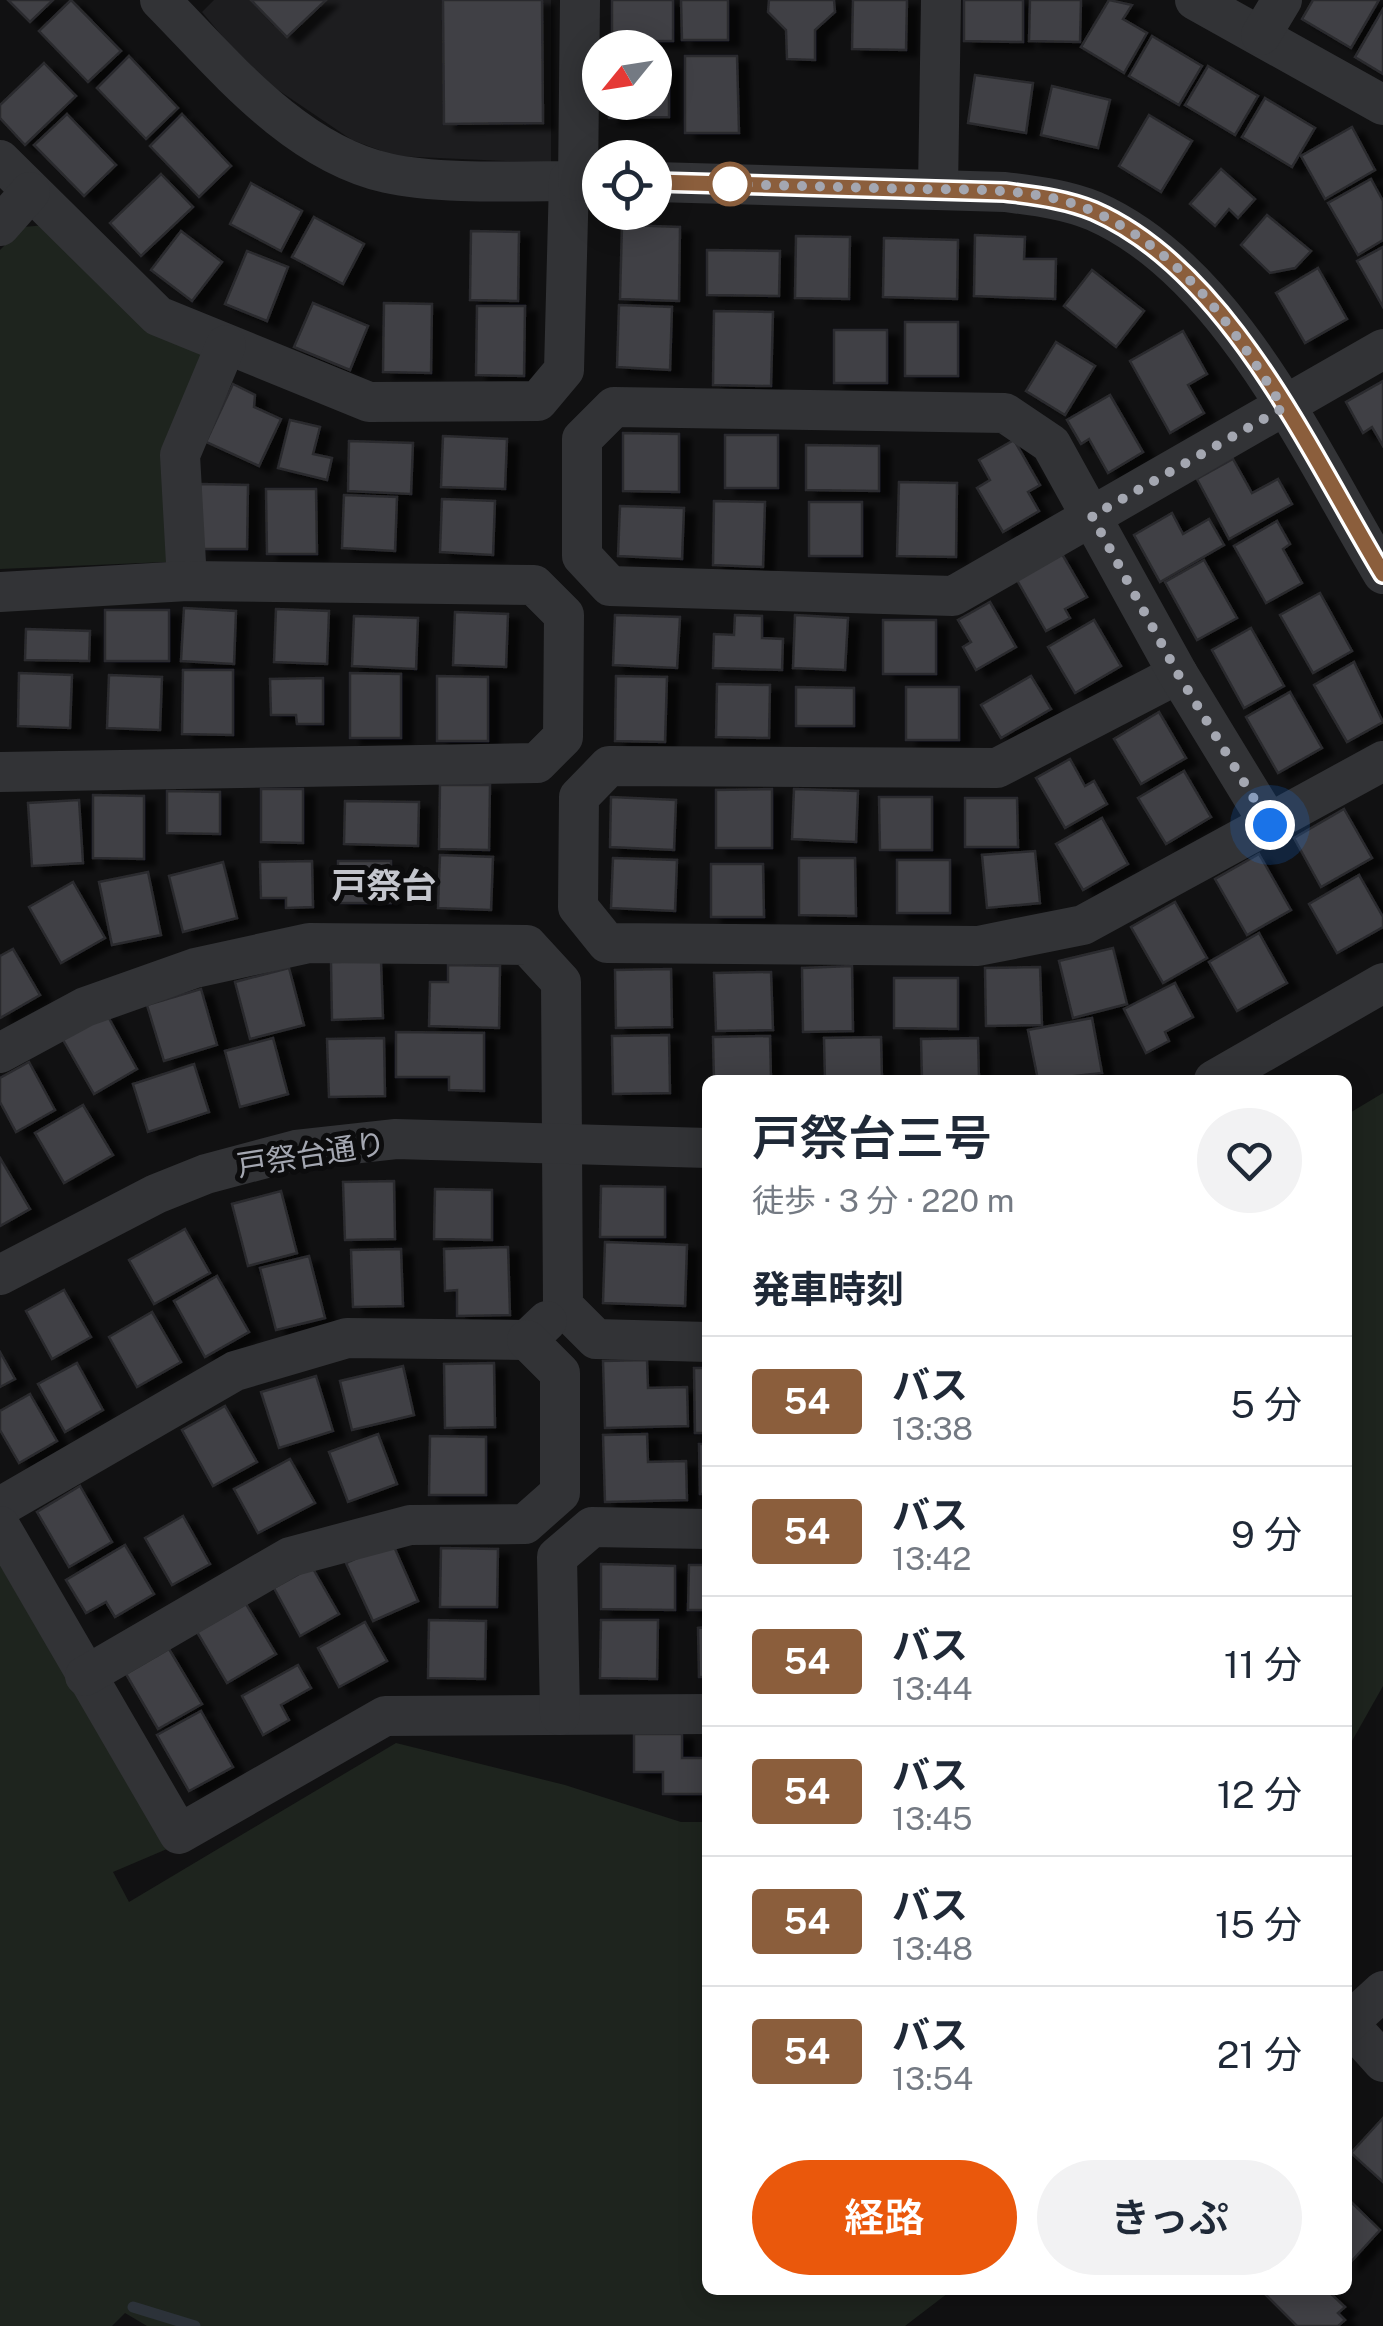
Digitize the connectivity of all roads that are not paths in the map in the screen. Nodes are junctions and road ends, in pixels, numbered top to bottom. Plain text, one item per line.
1 (580, 0) edge
2 (941, 0) edge
3 (1194, 0) edge
4 (1282, 0) edge
5 (177, 6) edge
6 (1260, 35) junction
7 (1383, 105) edge
8 (0, 160) edge
9 (582, 181) edge
10 (672, 182) edge
11 (938, 189) junction
12 (30, 192) junction
13 (0, 226) edge
14 (226, 345) junction
15 (1383, 350) edge
16 (554, 383) junction
17 (1283, 408) junction
18 (598, 423) junction
19 (1092, 516) junction
20 (595, 570) junction
21 (1383, 574) edge
22 (187, 581) junction
23 (0, 592) edge
24 (552, 603) junction
25 (1178, 674) junction
26 (550, 750) junction
27 (1383, 761) edge
28 (0, 772) edge
29 (591, 784) junction
30 (1270, 825) junction
31 (592, 924) junction
32 (544, 964) junction
33 (1383, 982) edge
34 (0, 1053) edge
35 (1223, 1075) edge
36 (561, 1146) junction
37 (702, 1148) edge
38 (0, 1275) edge
39 (563, 1306) junction
40 (596, 1339) junction
41 (527, 1340) junction
42 (702, 1342) edge
43 (560, 1374) junction
44 (560, 1493) junction
45 (0, 1507) edge
46 (525, 1524) junction
47 (0, 1526) edge
48 (592, 1527) junction
49 (702, 1528) edge
50 (557, 1557) junction
51 (85, 1676) junction
52 (702, 1714) edge
53 (560, 1716) junction
54 (1383, 1991) edge
55 (1352, 2019) edge
56 (1352, 2027) edge
57 (1383, 2062) edge

1 - 9 street
2 - 11 street
3 - 6 street
4 - 6 street
5 - 9 street
6 - 7 street
8 - 12 street
9 - 16 street
10 - 11 street
11 - 17 street
12 - 13 street
12 - 14 street
14 - 16 street
14 - 22 street
15 - 17 street
16 - 18 street
17 - 19 street
17 - 21 street
18 - 19 street
18 - 20 street
19 - 20 street
19 - 25 street
20 - 24 street
22 - 23 street
22 - 24 street
24 - 26 street
25 - 29 street
25 - 30 street
26 - 28 street
26 - 29 street
27 - 30 street
29 - 31 street
30 - 31 street
31 - 32 street
32 - 34 street
32 - 36 street
33 - 35 street
36 - 37 street, 戸祭台通り
36 - 38 street, 戸祭台通り
36 - 39 street
39 - 40 street
39 - 41 street
40 - 42 street
40 - 43 street
41 - 43 street
41 - 45 street
43 - 44 street
44 - 46 street
44 - 48 street
46 - 50 street
46 - 51 street
47 - 51 street
48 - 49 street
48 - 50 street
50 - 53 street
51 - 53 street
52 - 53 street
54 - 55 street
56 - 57 street

